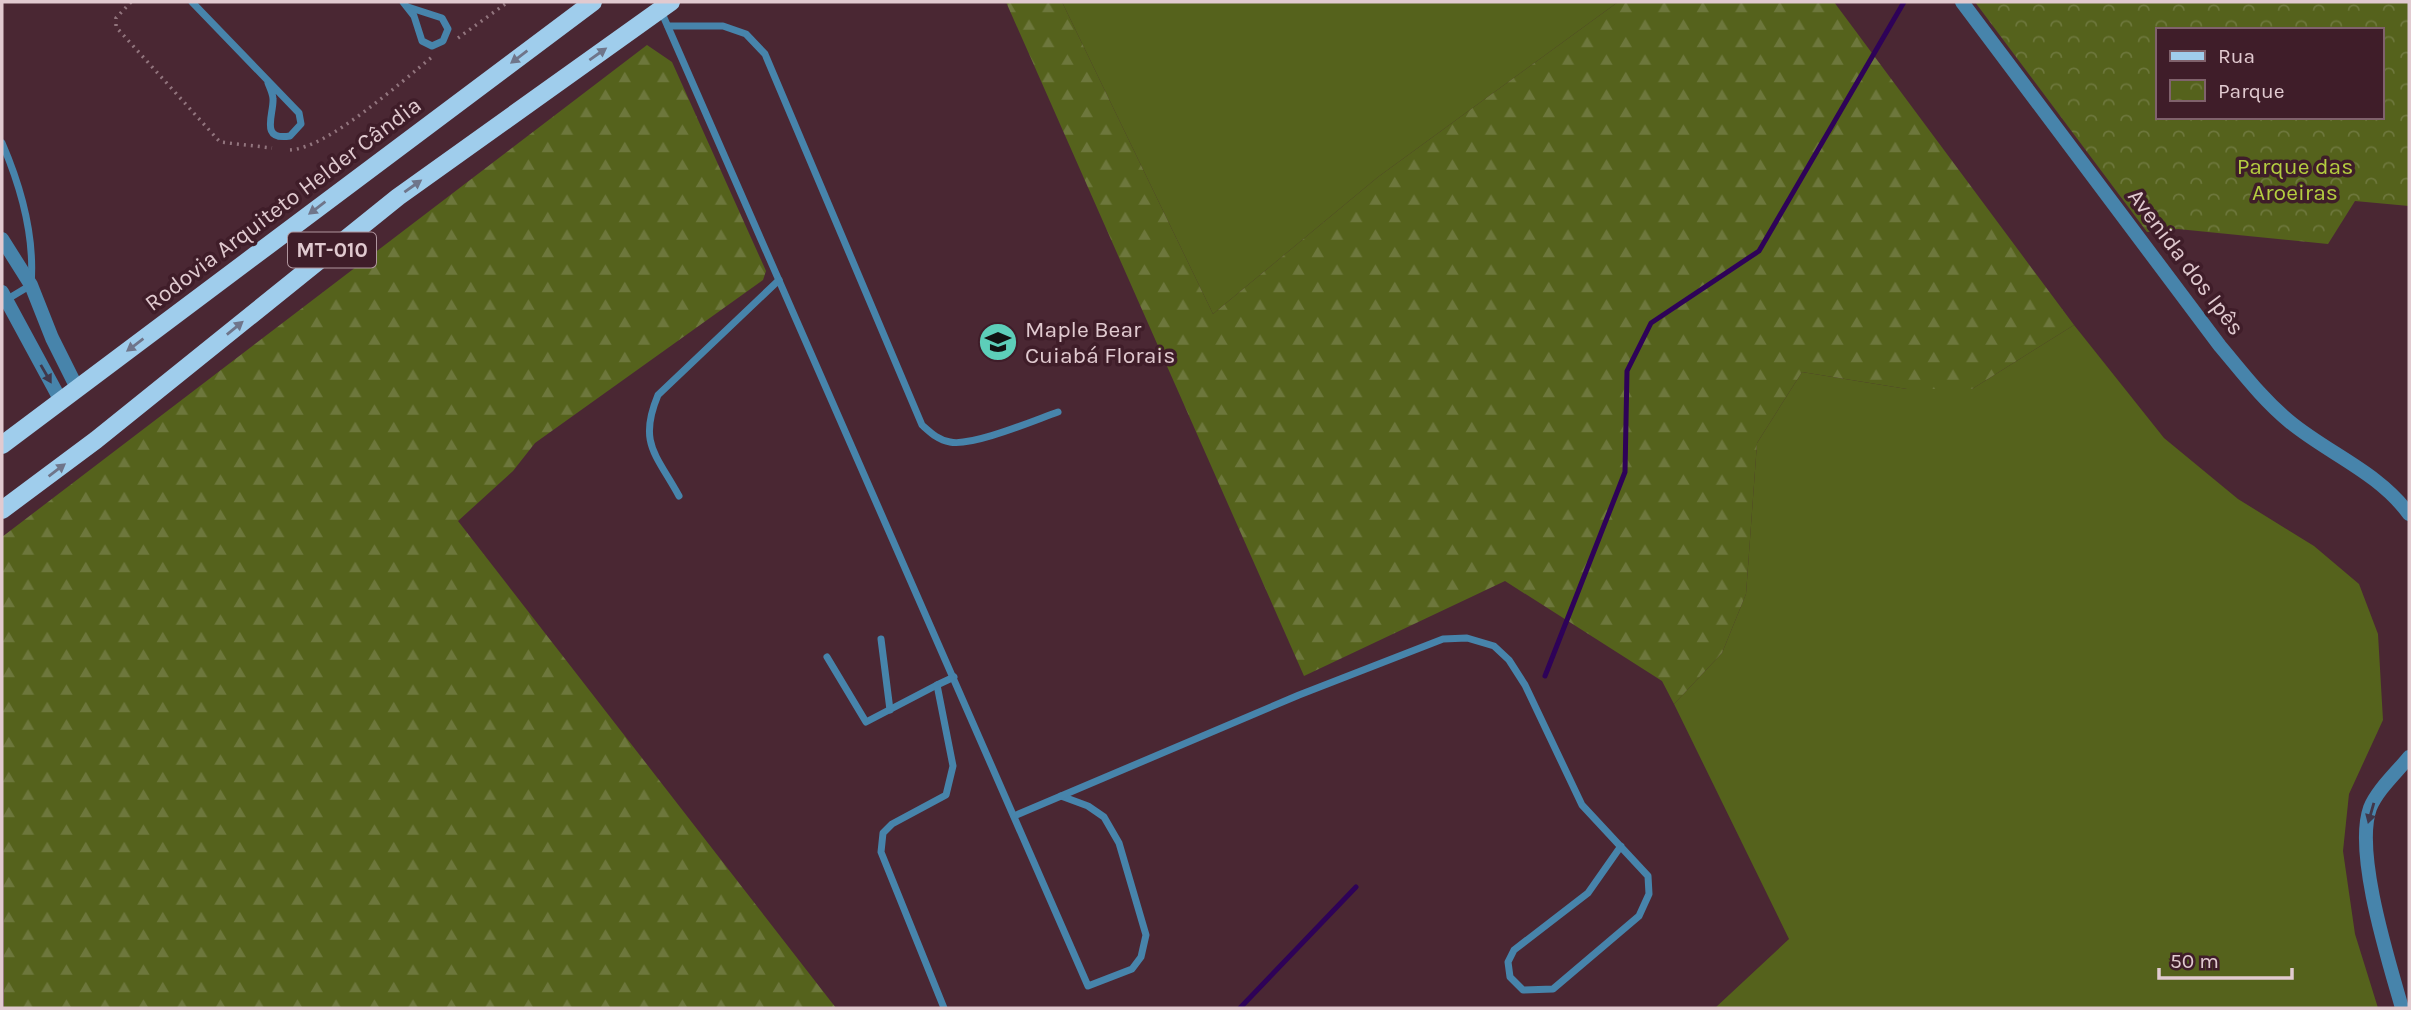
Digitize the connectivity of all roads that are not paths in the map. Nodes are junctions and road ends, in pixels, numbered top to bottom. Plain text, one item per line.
1 (192, 2) edge
2 (593, 2) edge
3 (1962, 2) edge
4 (405, 4) edge
5 (667, 13) edge
6 (268, 83) junction
7 (2, 143) edge
8 (2, 239) edge
9 (779, 280) junction
10 (32, 285) junction
11 (4, 296) edge
12 (77, 388) junction
13 (61, 401) junction
14 (1058, 412) dead end
15 (2, 445) edge
16 (679, 496) dead end
17 (2, 510) edge
18 (2409, 514) edge
19 (881, 639) dead end
20 (827, 657) dead end
21 (954, 677) junction
22 (937, 685) junction
23 (890, 710) junction
24 (2409, 757) edge
25 (1062, 796) junction
26 (1014, 816) junction
27 (1621, 846) junction
28 (944, 1008) edge
29 (2402, 1008) edge

1 - 6 lane
2 -> 12 main road, Rodovia Arquiteto Helder Cândia / MT-010
3 - 18 street, Avenida dos Ipês
4 - 4 lane
5 - 9 lane
5 - 14 lane
17 -> 5 main road, MT-010
6 - 6 lane
7 - 10 lane
8 - 10 street
9 - 16 lane
9 - 21 lane
10 - 11 lane
10 - 12 street
11 -> 13 street
12 - 13 main road, Rodovia Arquiteto Helder Cândia / MT-010
13 - 15 main road, Rodovia Arquiteto Helder Cândia / MT-010
19 - 23 lane
20 - 23 lane
21 - 22 lane
21 - 26 lane
22 - 23 lane
22 - 28 lane
24 -> 29 street
25 - 26 lane
25 - 26 lane
25 - 27 lane
27 - 27 lane

